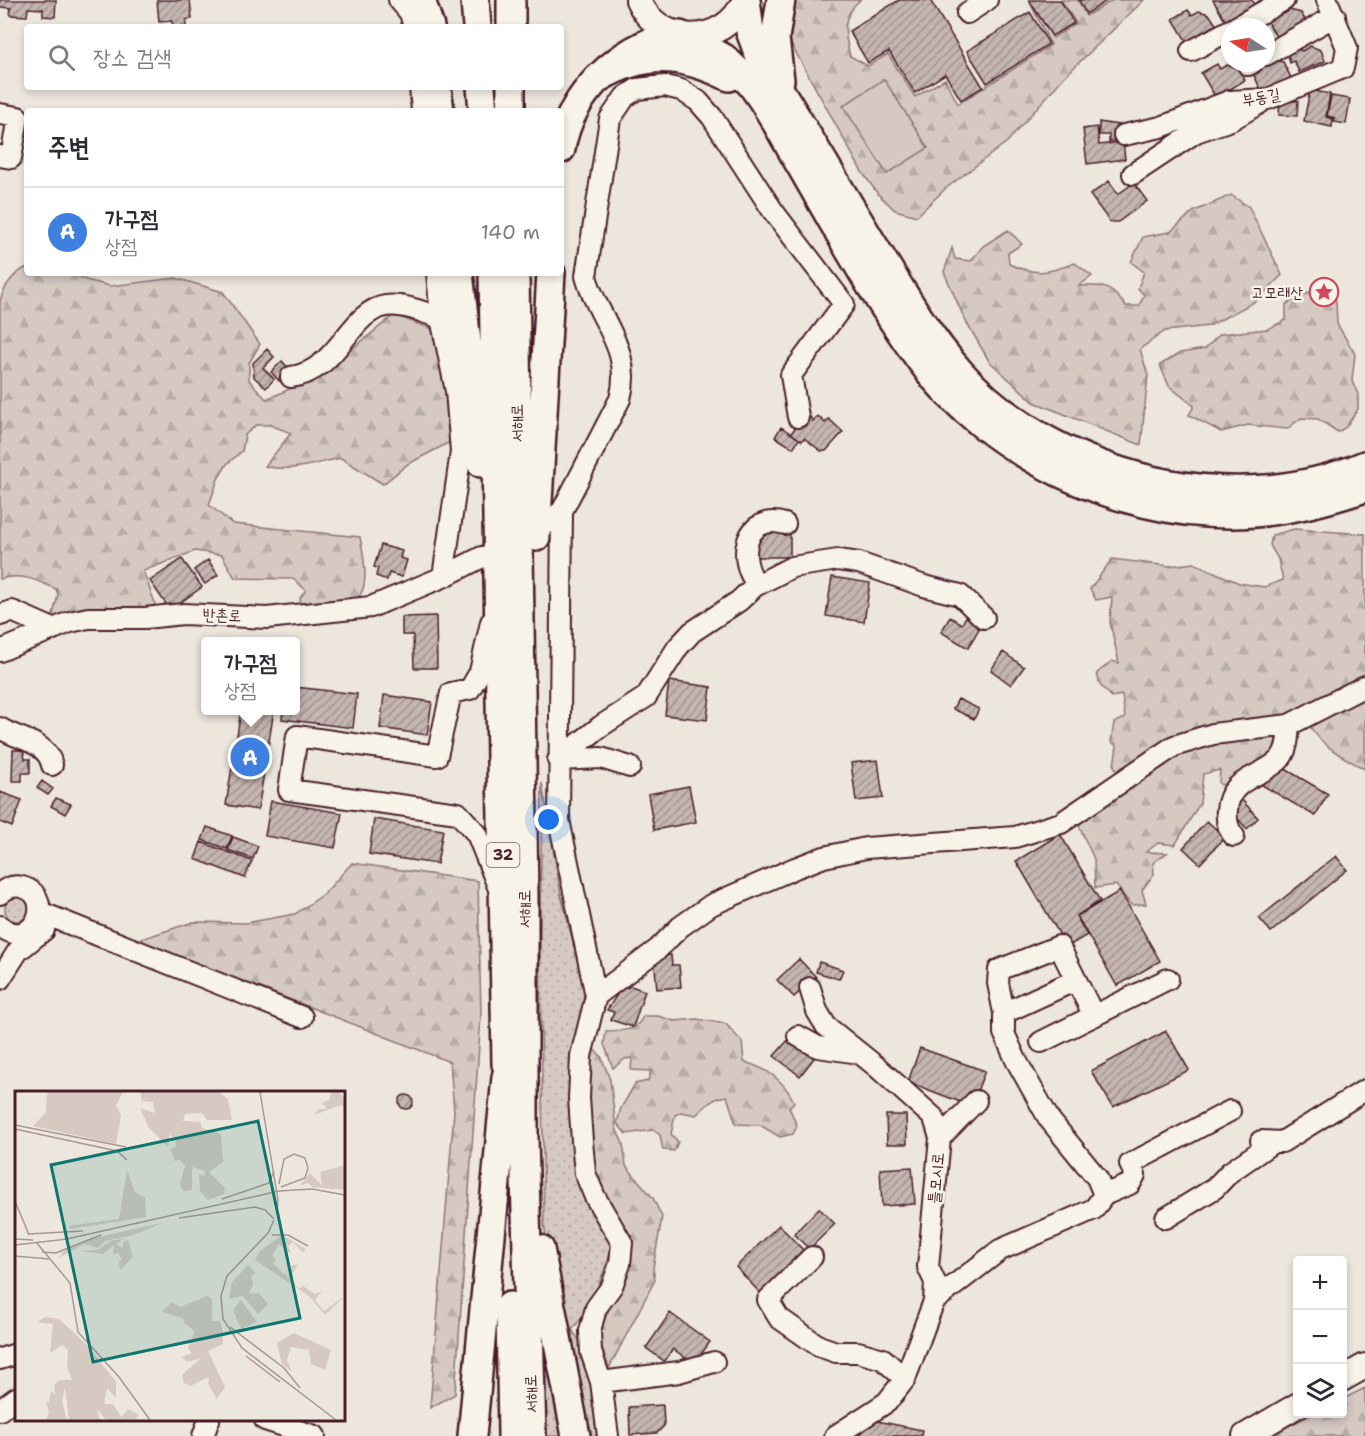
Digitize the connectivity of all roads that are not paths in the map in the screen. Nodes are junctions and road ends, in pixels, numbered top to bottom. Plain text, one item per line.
1 (399, 0) edge
2 (421, 0) edge
3 (475, 0) edge
4 (491, 0) edge
5 (511, 0) edge
6 (745, 0) edge
7 (781, 0) edge
8 (987, 0) edge
9 (1284, 0) edge
10 (638, 2) edge
11 (1331, 8) edge
12 (967, 13) dead end
13 (1252, 18) edge
14 (413, 24) edge
15 (429, 24) edge
16 (477, 24) edge
17 (491, 24) edge
18 (511, 24) edge
19 (676, 34) junction
20 (1221, 35) edge
21 (1275, 48) edge
22 (1191, 51) dead end
23 (597, 79) junction
24 (420, 90) edge
25 (437, 90) edge
26 (481, 90) edge
27 (492, 90) edge
28 (511, 90) edge
29 (1268, 99) junction
30 (777, 106) junction
31 (422, 108) edge
32 (440, 108) edge
33 (483, 108) edge
34 (492, 108) edge
35 (512, 108) edge
36 (0, 114) edge
37 (1124, 135) dead end
38 (564, 140) edge
39 (0, 156) edge
40 (1133, 174) dead end
41 (437, 276) edge
42 (459, 276) edge
43 (493, 276) edge
44 (515, 276) edge
45 (551, 276) edge
46 (441, 318) junction
47 (291, 377) dead end
48 (798, 417) dead end
49 (1365, 448) edge
50 (1365, 465) edge
51 (1324, 480) junction
52 (1365, 488) edge
53 (562, 511) junction
54 (785, 524) dead end
55 (542, 526) dead end
56 (482, 557) dead end
57 (443, 577) junction
58 (758, 584) junction
59 (494, 610) junction
60 (0, 615) edge
61 (984, 618) dead end
62 (53, 629) junction
63 (0, 651) edge
64 (500, 684) junction
65 (1365, 686) edge
66 (1288, 725) junction
67 (0, 728) edge
68 (558, 760) junction
69 (522, 762) junction
70 (52, 765) dead end
71 (630, 767) dead end
72 (1233, 836) dead end
73 (2, 890) edge
74 (503, 899) junction
75 (40, 912) junction
76 (73, 925) junction
77 (0, 926) edge
78 (21, 933) junction
79 (0, 978) edge
80 (1168, 979) dead end
81 (1076, 981) junction
82 (810, 988) dead end
83 (596, 996) junction
84 (1004, 1013) junction
85 (1094, 1016) junction
86 (302, 1017) dead end
87 (798, 1036) dead end
88 (1041, 1042) dead end
89 (859, 1053) junction
90 (506, 1077) junction
91 (1365, 1090) edge
92 (976, 1101) dead end
93 (1230, 1112) dead end
94 (940, 1138) junction
95 (525, 1173) junction
96 (1104, 1195) junction
97 (1166, 1218) dead end
98 (812, 1257) dead end
99 (934, 1301) junction
100 (714, 1362) dead end
101 (1365, 1366) edge
102 (1347, 1376) edge
103 (905, 1379) junction
104 (601, 1382) junction
105 (15, 1399) edge
106 (1293, 1408) edge
107 (0, 1410) edge
108 (208, 1421) edge
109 (271, 1421) edge
110 (203, 1436) edge
111 (315, 1436) edge
112 (472, 1436) edge
113 (512, 1436) edge
114 (532, 1436) edge
115 (576, 1436) edge
116 (608, 1436) edge
117 (835, 1436) edge
118 (1245, 1436) edge

1 - 14 street
2 - 15 highway
3 - 16 highway
4 - 17 highway
5 - 18 highway
6 - 19 main road
6 - 30 highway
7 - 30 highway
8 - 12 street
9 - 13 street
10 - 19 main road
11 - 21 street, 부동길
11 - 29 street, 부동길
19 - 23 highway
19 - 30 highway
20 - 22 street
23 - 30 highway
23 - 38 highway
24 - 31 street
25 - 32 highway
26 - 33 highway
27 - 34 highway
28 - 35 highway
29 - 37 street, 부동길
29 - 40 street
30 - 51 highway
30 - 52 highway
36 - 39 street
41 - 46 street
42 - 59 highway
43 - 64 highway, 서해로 / 32
44 - 69 highway, 서해로 / 32
45 - 69 highway
46 - 47 street
46 - 57 street
48 - 53 street
49 - 51 highway
50 - 51 highway
53 - 55 street
53 - 68 street
54 - 58 street
56 - 57 street, 반촌로
57 - 62 street, 반촌로
58 - 61 street
58 - 68 street
59 - 64 highway
59 - 74 street
60 - 62 street
62 - 63 street, 반촌로
64 - 74 highway, 서해로 / 32
65 - 66 street
66 - 72 street
66 - 83 street
67 - 70 street
68 - 71 street
68 - 83 street
69 - 95 highway, 서해로 / 32
73 - 75 street
74 - 90 highway, 서해로 / 32
75 - 76 street
75 - 78 street
76 - 79 street
76 - 86 street
77 - 78 street
78 - 79 street
80 - 85 street
81 - 84 street
81 - 84 street
81 - 85 street
82 - 89 street, 틀모시로
83 - 104 street
84 - 96 street
85 - 88 street
87 - 89 street
89 - 94 street, 틀모시로
90 - 112 highway
90 - 113 highway, 서해로 / 32
91 - 97 street
92 - 94 street
93 - 96 street
94 - 99 street, 틀모시로
95 - 114 highway, 서해로 / 32
95 - 115 highway
96 - 99 street
98 - 103 street
99 - 103 street, 틀모시로
100 - 104 street
101 - 102 main road
103 - 117 street, 틀모시로
104 - 116 street
105 - 107 street
106 - 118 main road
108 - 110 street
109 - 111 street

